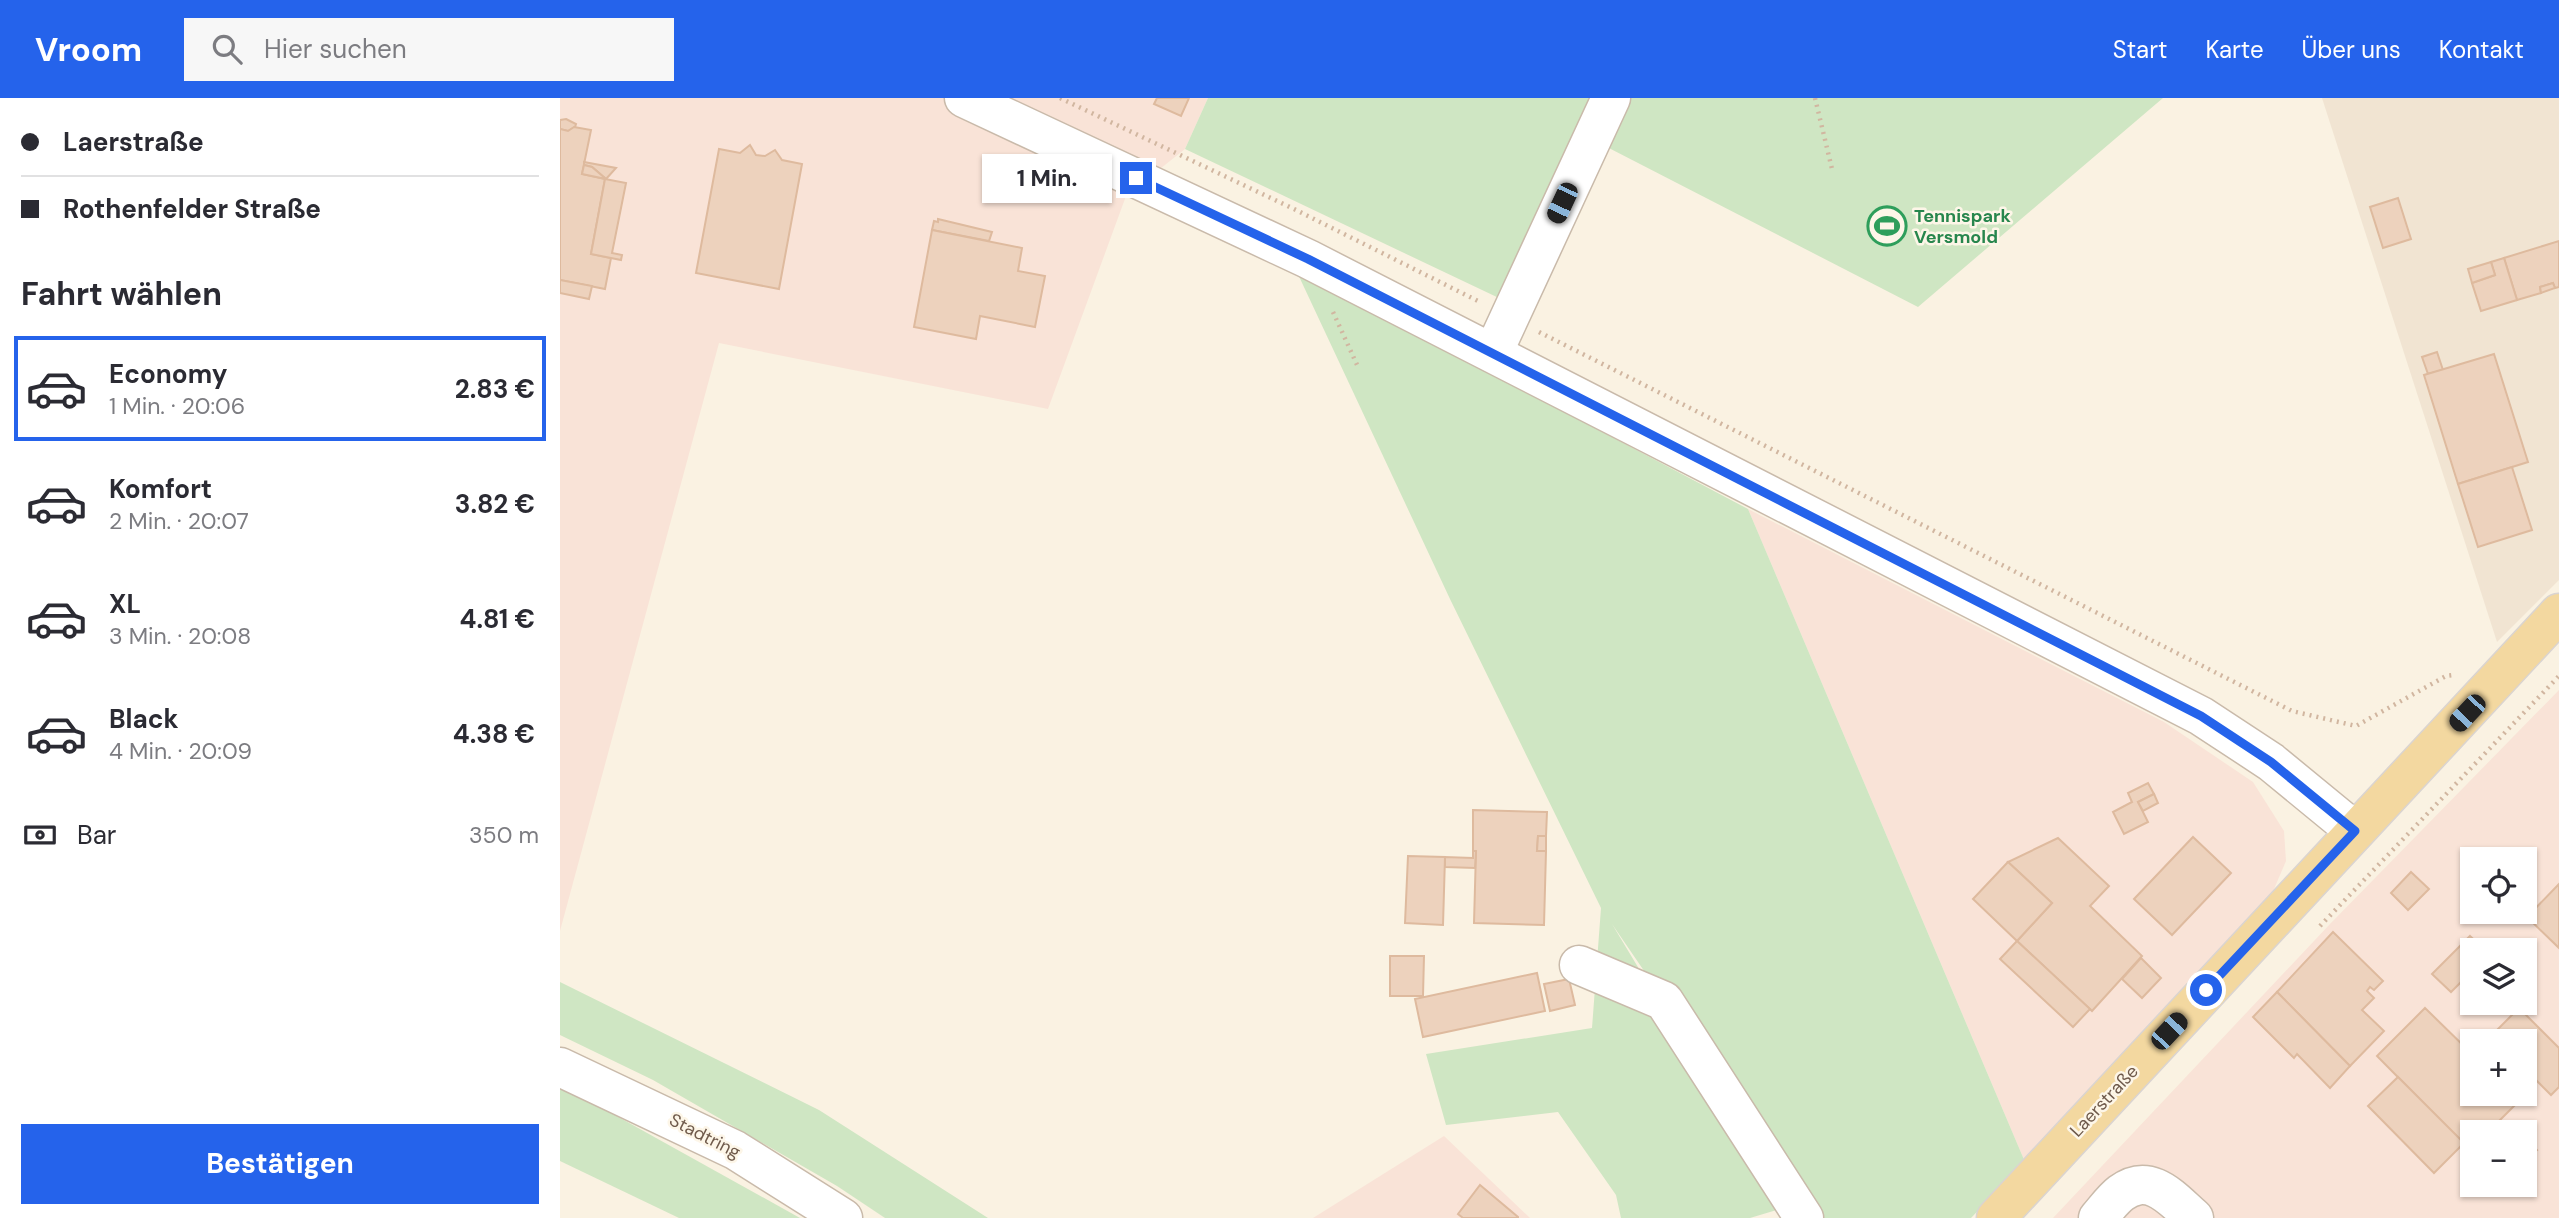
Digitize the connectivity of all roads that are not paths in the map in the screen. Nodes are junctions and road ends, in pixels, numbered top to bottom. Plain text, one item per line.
1 (964, 98) edge
2 (1611, 98) edge
3 (1493, 353) junction
4 (2559, 613) edge
5 (2355, 831) junction
6 (1579, 965) dead end
7 (560, 1067) edge
8 (843, 1218) edge
9 (1804, 1218) edge
10 (1996, 1218) edge
11 (2098, 1218) edge
12 (2194, 1218) edge

1 - 3 street
2 - 3 street
3 - 5 street
4 - 5 main road, Laerstraße
5 - 10 main road, Laerstraße
6 - 9 street
7 - 8 street, Stadtring
11 - 12 street

